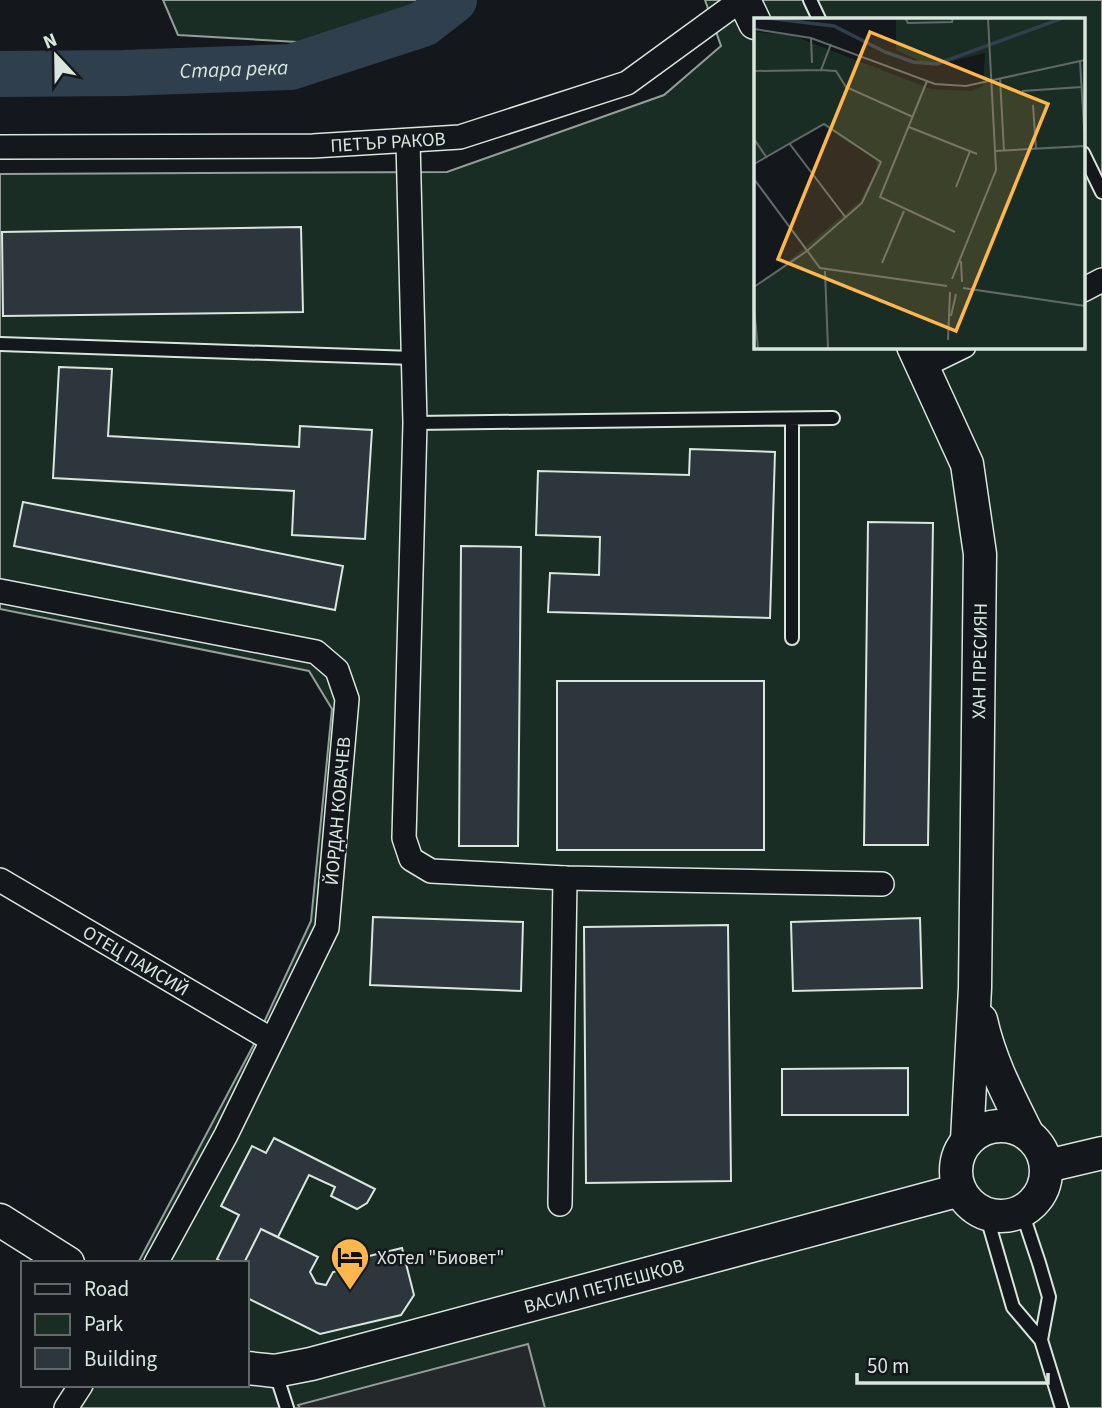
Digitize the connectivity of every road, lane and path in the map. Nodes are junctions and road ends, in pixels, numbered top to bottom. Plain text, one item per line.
1 (743, 0) edge
2 (810, 0) edge
3 (819, 18) edge
4 (754, 21) edge
5 (408, 141) junction
6 (0, 147) edge
7 (1084, 155) edge
8 (1102, 192) edge
9 (1102, 280) edge
10 (1084, 289) edge
11 (0, 344) edge
12 (955, 348) edge
13 (918, 356) edge
14 (413, 358) junction
15 (833, 418) dead end
16 (792, 419) junction
17 (415, 423) junction
18 (0, 591) edge
19 (792, 638) dead end
20 (565, 878) junction
21 (0, 880) edge
22 (882, 884) dead end
23 (975, 988) junction
24 (272, 1040) junction
25 (1027, 1133) junction
26 (967, 1141) junction
27 (1102, 1153) edge
28 (1047, 1166) junction
29 (960, 1190) junction
30 (560, 1204) dead end
31 (1022, 1212) junction
32 (986, 1214) junction
33 (0, 1220) edge
34 (65, 1261) edge
35 (157, 1261) edge
36 (1041, 1340) junction
37 (261, 1369) edge
38 (80, 1387) edge
39 (66, 1408) edge
40 (287, 1408) edge
41 (1062, 1408) edge

1 - 4 street
1 - 5 street, ПЕТЪР РАКОВ
2 - 3 lane
5 - 6 street, ПЕТЪР РАКОВ
5 - 14 street
7 - 8 lane
9 - 10 street
11 - 14 lane
12 - 13 street
13 - 23 street, ХАН ПРЕСИЯН
14 - 17 street
15 - 16 lane
16 - 17 lane
16 - 19 lane
17 - 20 street
18 - 24 street, ЙОРДАН КОВАЧЕВ
20 - 22 street
20 - 30 street
21 - 24 street, ОТЕЦ ПАИСИЙ
23 - 25 street, ХАН ПРЕСИЯН
23 - 26 street, ХАН ПРЕСИЯН
24 - 35 street, ЙОРДАН КОВАЧЕВ
25 - 26 street
25 - 28 street
26 - 29 street
27 - 28 street
28 - 31 street
29 - 32 street
29 - 37 street, ВАСИЛ ПЕТЛЕШКОВ
31 - 32 street
31 - 36 lane
32 - 36 lane
33 - 34 street
36 - 41 lane
37 - 40 lane
38 - 39 street

